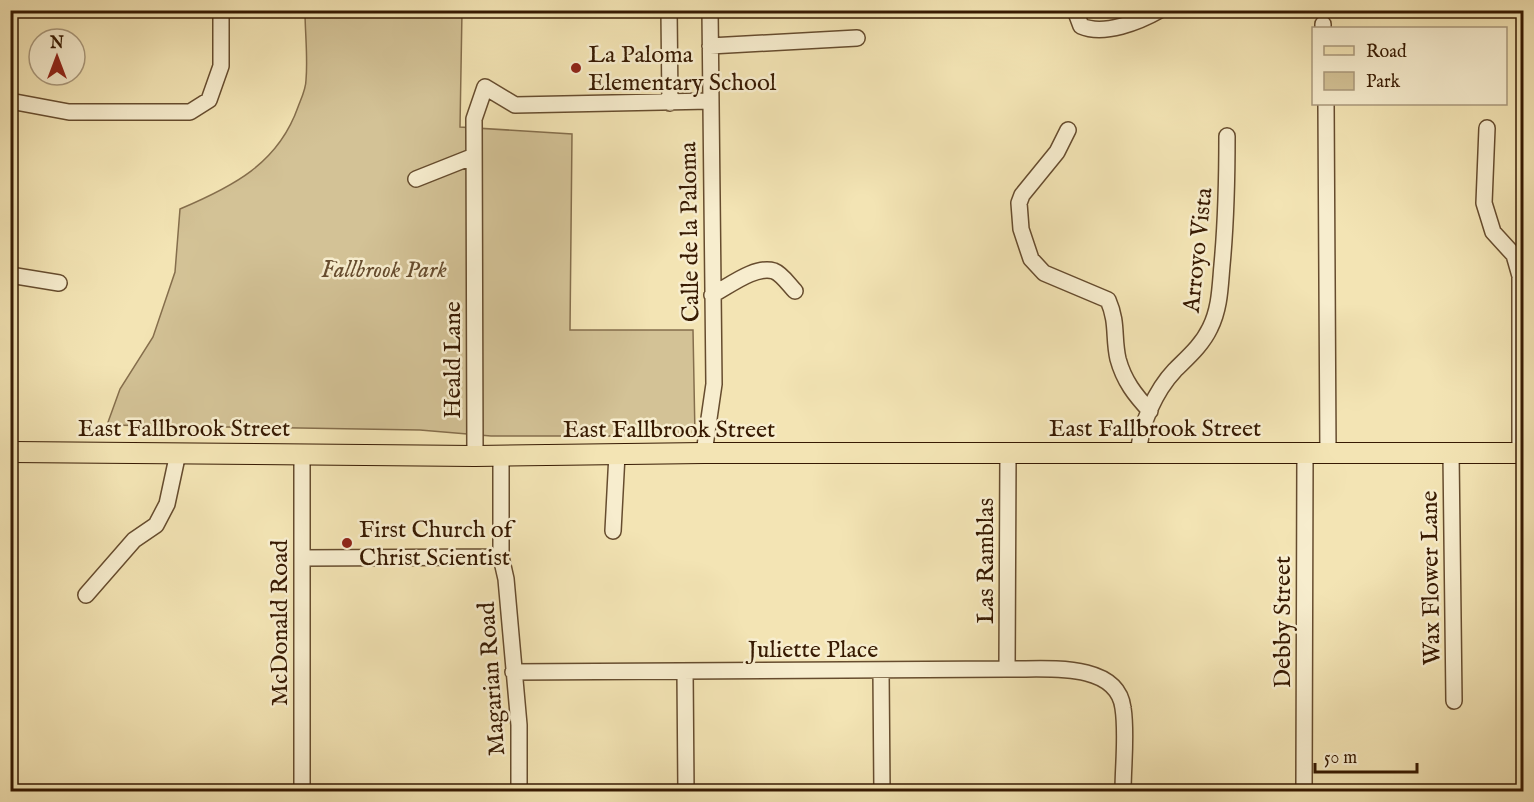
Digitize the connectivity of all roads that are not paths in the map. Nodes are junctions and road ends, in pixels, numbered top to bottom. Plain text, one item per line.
1 (221, 10) edge
2 (669, 10) edge
3 (710, 10) edge
4 (1075, 10) edge
5 (1160, 10) edge
6 (857, 38) dead end
7 (710, 46) junction
8 (10, 101) edge
9 (711, 101) junction
10 (670, 103) junction
11 (1326, 105) edge
12 (1487, 128) dead end
13 (1068, 130) dead end
14 (1227, 136) dead end
15 (474, 156) junction
16 (416, 179) dead end
17 (10, 275) edge
18 (59, 283) dead end
19 (795, 291) dead end
20 (712, 295) junction
21 (1149, 411) junction
22 (10, 452) edge
23 (178, 453) junction
24 (704, 453) junction
25 (1139, 453) junction
26 (1305, 453) junction
27 (1450, 453) junction
28 (1522, 453) edge
29 (302, 454) junction
30 (616, 454) junction
31 (1008, 454) junction
32 (1328, 454) junction
33 (475, 456) junction
34 (501, 456) junction
35 (613, 531) dead end
36 (501, 557) junction
37 (302, 558) junction
38 (86, 595) dead end
39 (1007, 669) junction
40 (685, 671) junction
41 (881, 671) junction
42 (513, 672) junction
43 (1454, 701) dead end
44 (302, 792) edge
45 (519, 792) edge
46 (686, 792) edge
47 (882, 792) edge
48 (1123, 792) edge
49 (1304, 792) edge

1 - 8 street
2 - 10 street
3 - 7 street, Calle de la Paloma
4 - 5 street
6 - 7 street
7 - 9 street, Calle de la Paloma
9 - 10 street
9 - 20 street, Calle de la Paloma
10 - 15 street, Heald Lane
11 - 32 street
12 - 28 street
13 - 21 street, East Fallbrook Street
14 - 21 street, Arroyo Vista
15 - 16 street
15 - 33 street, Heald Lane
17 - 18 street
19 - 20 street
20 - 24 street, Calle de la Paloma
21 - 25 street, Arroyo Vista
22 - 23 main road, East Fallbrook Street
23 - 29 main road, East Fallbrook Street
23 - 38 street
24 - 30 main road, East Fallbrook Street
24 - 31 main road, East Fallbrook Street
25 - 26 main road, East Fallbrook Street
25 - 31 main road, East Fallbrook Street
26 - 32 main road, East Fallbrook Street
26 - 49 street, Debby Street
27 - 28 main road, East Fallbrook Street
27 - 32 main road, East Fallbrook Street
27 - 43 street, Wax Flower Lane
29 - 33 main road, East Fallbrook Street
29 - 37 street, McDonald Road
30 - 34 main road, East Fallbrook Street
30 - 35 street
31 - 39 street, Las Ramblas
33 - 34 main road, East Fallbrook Street
34 - 36 street, Magarian Road
36 - 37 street
36 - 42 street, Magarian Road
37 - 44 street, McDonald Road
39 - 41 street, Juliette Place
39 - 48 street, Juliette Place
40 - 41 street, Juliette Place
40 - 42 street, Juliette Place
40 - 46 street
41 - 47 street
42 - 45 street, Magarian Road

